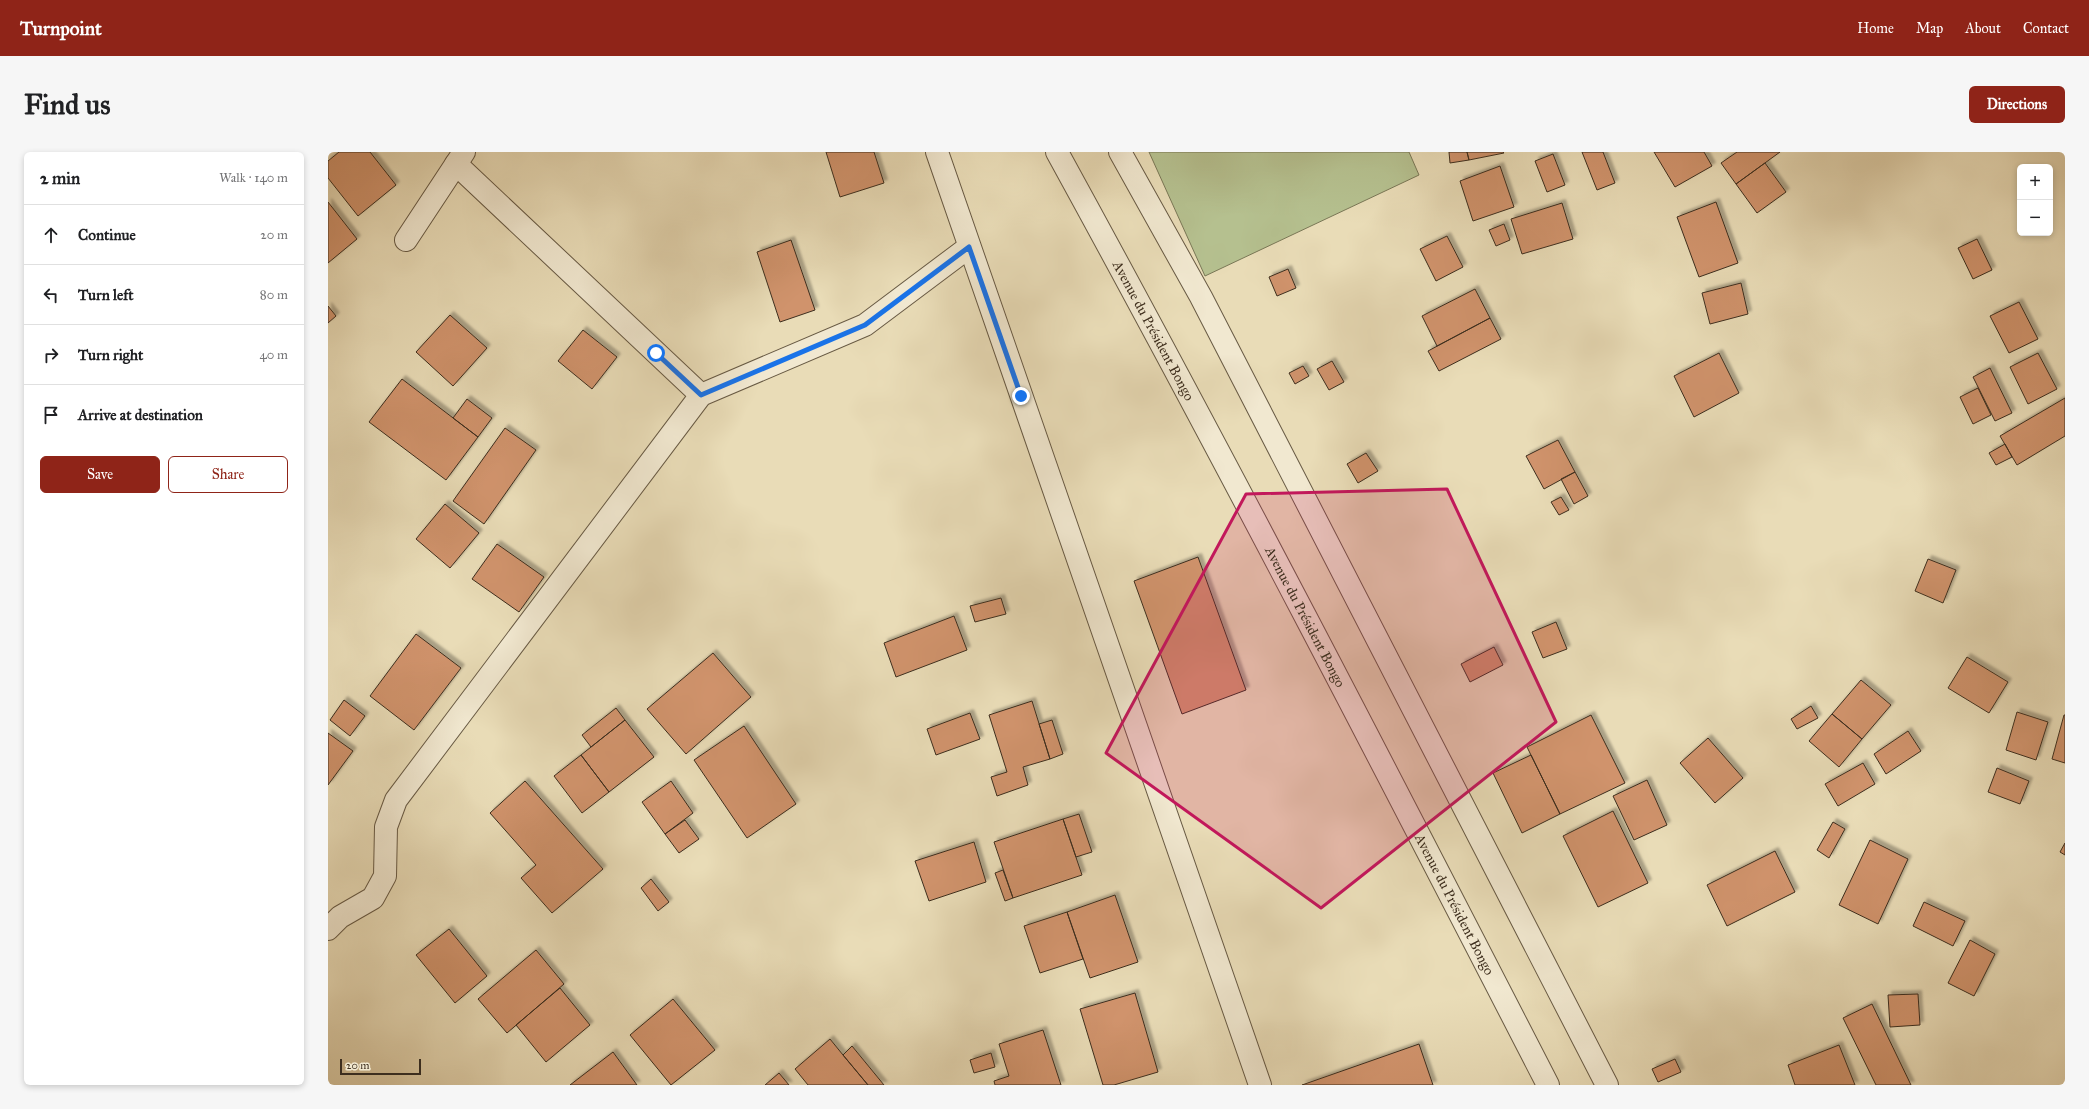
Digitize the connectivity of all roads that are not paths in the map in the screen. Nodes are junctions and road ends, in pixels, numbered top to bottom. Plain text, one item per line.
1 (937, 152) edge
2 (1057, 152) edge
3 (1120, 152) edge
4 (460, 158) edge
5 (406, 240) dead end
6 (969, 247) junction
7 (701, 395) junction
8 (328, 929) edge
9 (1260, 1085) edge
10 (1548, 1085) edge
11 (1607, 1085) edge

1 - 6 street
2 - 10 street, Avenue du Président Bongo
3 - 11 street
4 - 5 street
4 - 7 street
6 - 7 street
6 - 9 street
7 - 8 street

